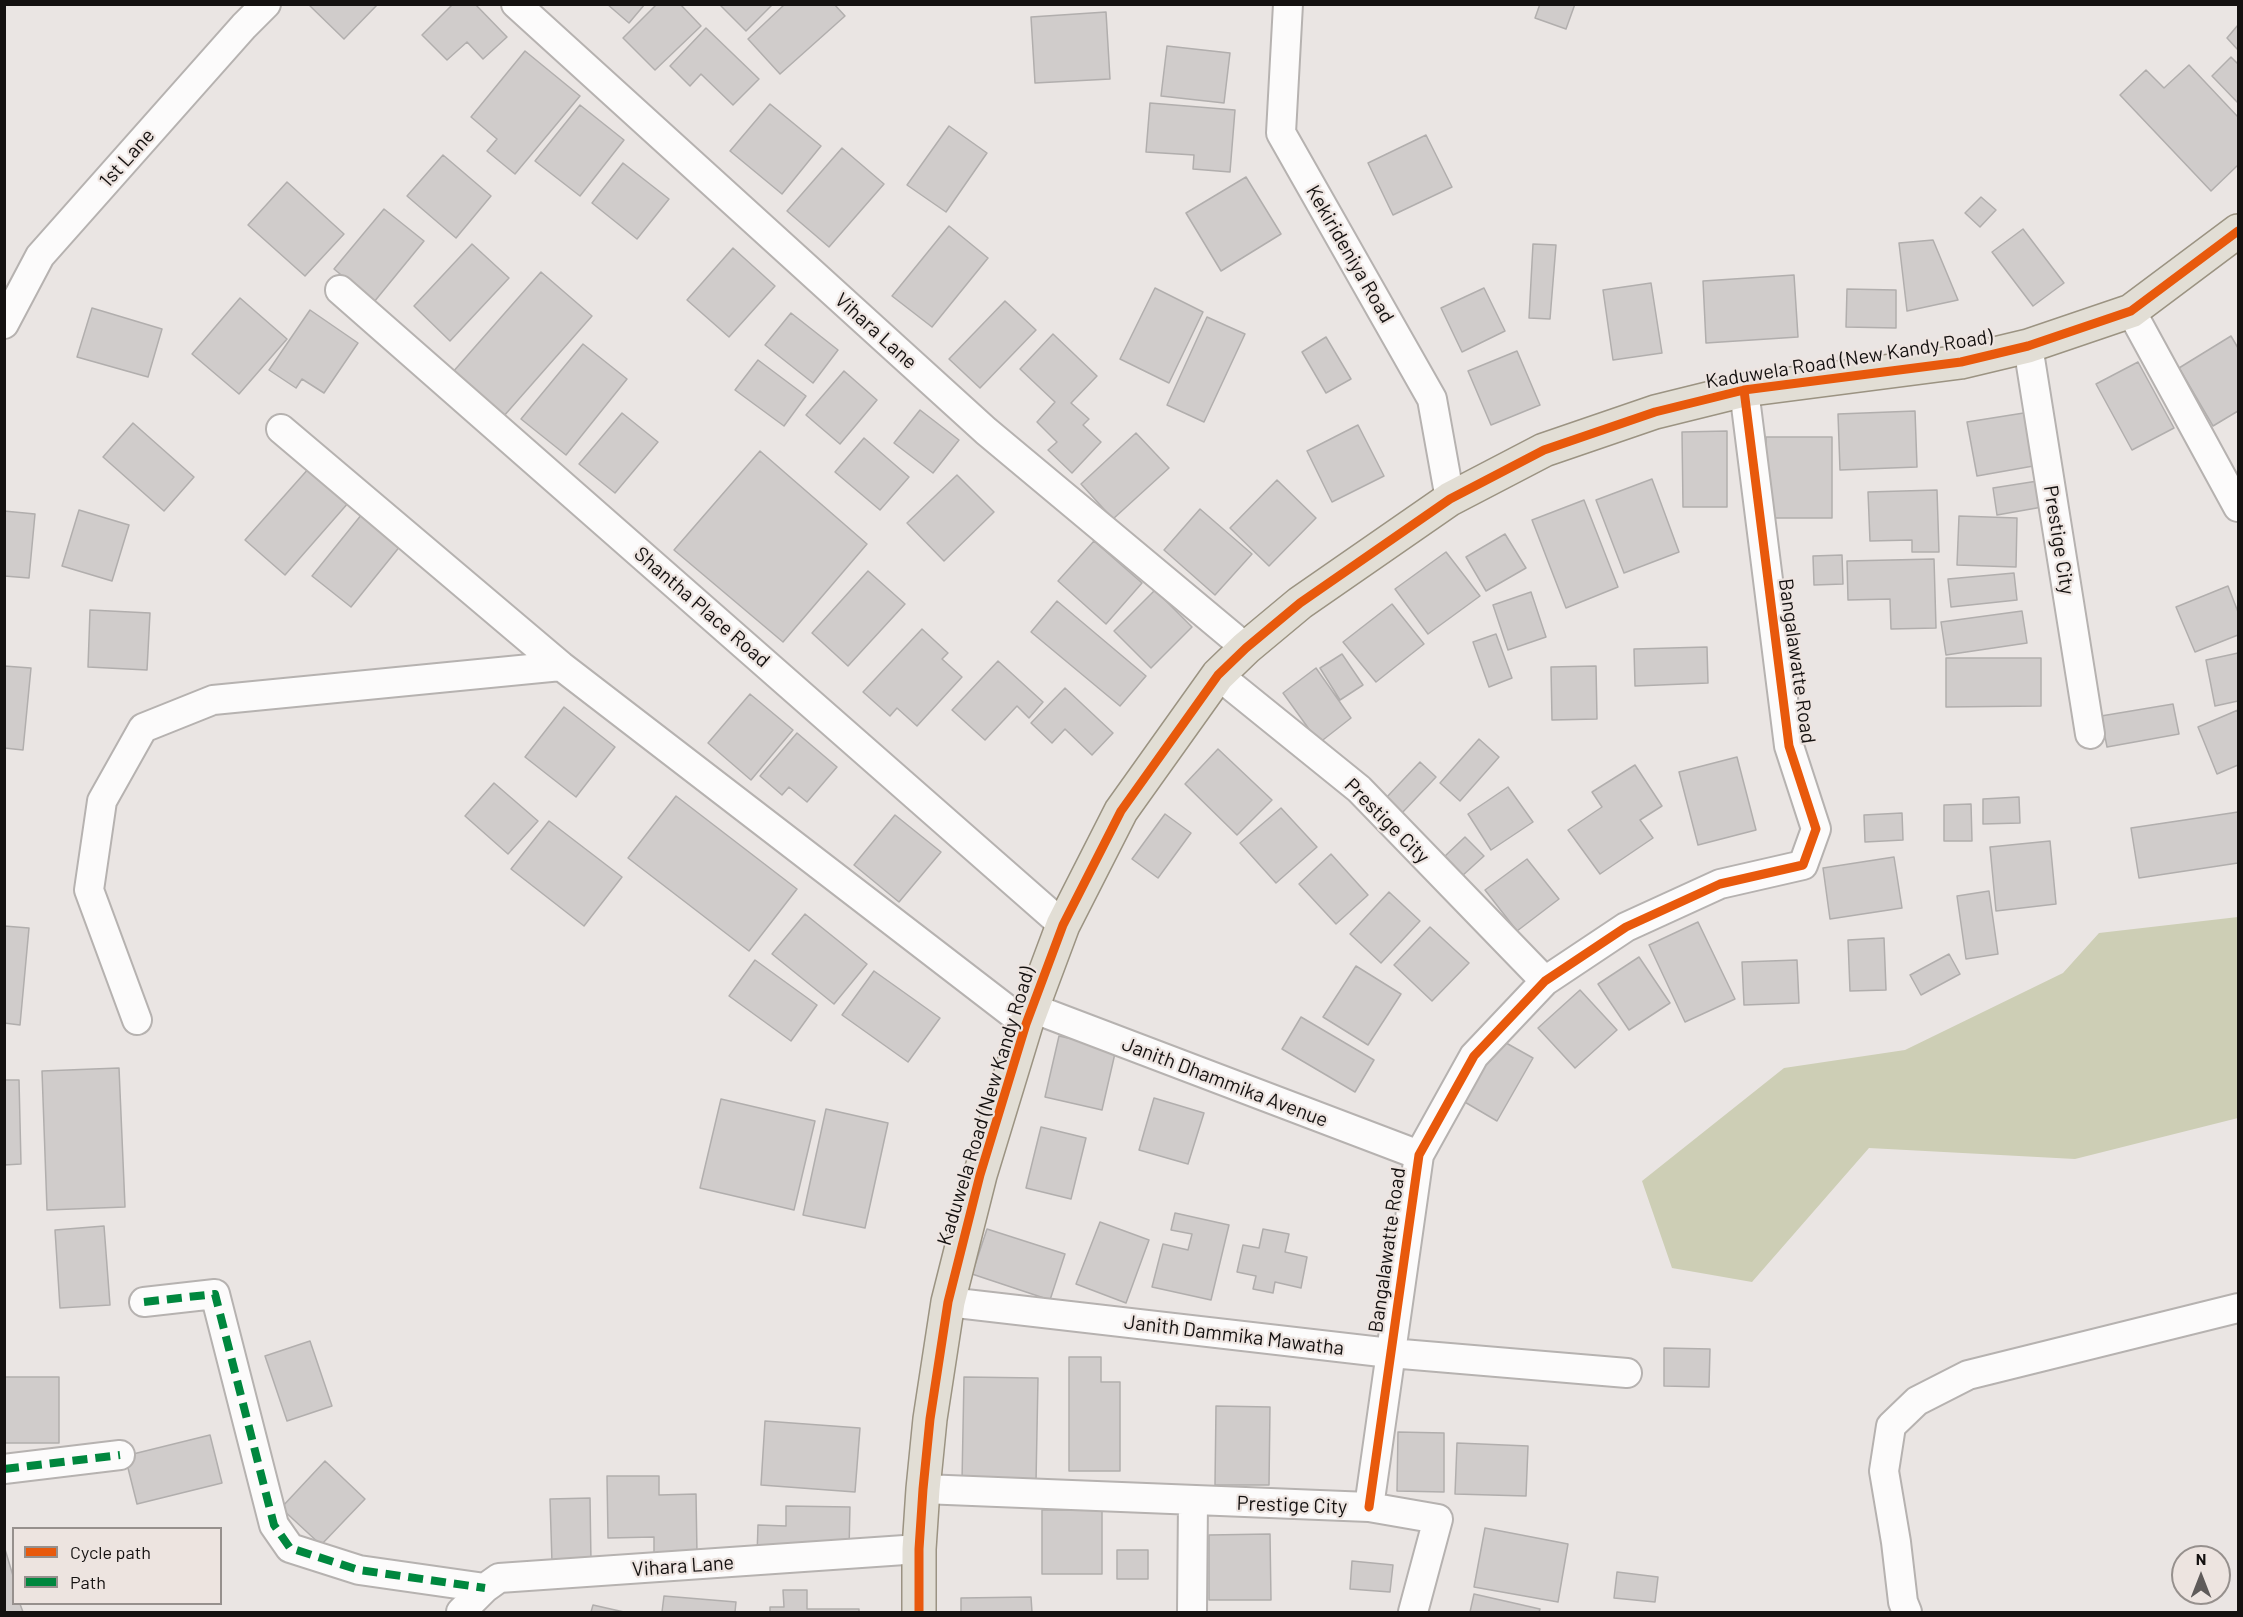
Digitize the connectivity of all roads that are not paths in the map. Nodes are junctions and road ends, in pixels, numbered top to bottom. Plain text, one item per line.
1 (266, 4) edge
2 (1288, 4) edge
3 (519, 5) edge
4 (2238, 231) edge
5 (340, 290) dead end
6 (2131, 311) junction
7 (4, 324) edge
8 (2028, 346) junction
9 (1744, 390) junction
10 (281, 429) dead end
11 (1450, 498) junction
12 (2238, 507) edge
13 (1246, 648) junction
14 (561, 666) junction
15 (1218, 675) junction
16 (2090, 734) dead end
17 (1063, 925) junction
18 (1545, 981) junction
19 (1029, 1016) junction
20 (137, 1020) dead end
21 (1419, 1155) junction
22 (144, 1302) dead end
23 (948, 1302) junction
24 (2238, 1308) edge
25 (1390, 1353) junction
26 (1628, 1373) dead end
27 (120, 1455) dead end
28 (4, 1469) edge
29 (923, 1489) junction
30 (1193, 1502) junction
31 (1369, 1507) junction
32 (919, 1549) junction
33 (485, 1588) junction
34 (461, 1612) edge
35 (919, 1612) edge
36 (1192, 1612) edge
37 (1413, 1612) edge
38 (1907, 1612) edge

1 - 7 street, 1st Lane
2 - 11 street, Kekirideniya Road
3 - 13 street, Vihara Lane
4 - 6 main road, Kaduwela Road (New Kandy Road)
5 - 17 street, Shantha Place Road
6 - 8 main road, Kaduwela Road (New Kandy Road)
6 - 12 street
8 - 9 main road, Kaduwela Road (New Kandy Road)
8 - 16 street, Prestige City
9 - 11 main road, Kaduwela Road (New Kandy Road)
9 - 18 street, Bangalawatte Road
10 - 14 street, Janith Dhammika Avenue
11 - 13 main road, Kaduwela Road (New Kandy Road)
13 - 15 main road, Kaduwela Road (New Kandy Road)
14 - 19 street, Janith Dhammika Avenue
14 - 20 street
15 - 17 main road, Kaduwela Road (New Kandy Road)
15 - 18 street, Prestige City
17 - 19 main road, Kaduwela Road (New Kandy Road)
18 - 21 street, Bangalawatte Road
19 - 21 street, Janith Dhammika Avenue
19 - 23 main road, Kaduwela Road (New Kandy Road)
21 - 25 street, Bangalawatte Road
22 - 33 street
23 - 25 street, Janith Dammika Mawatha
23 - 29 main road, Kaduwela Road (New Kandy Road)
24 - 38 street
25 - 26 street, Janith Dammika Mawatha
25 - 31 street, Bangalawatte Road
27 - 28 street
29 - 30 street, Prestige City
29 - 32 main road, Kaduwela Road (New Kandy Road)
30 - 31 street, Prestige City
30 - 36 street
31 - 37 street, Prestige City
32 - 33 street, Vihara Lane
32 - 35 main road, Kaduwela Road (New Kandy Road)
33 - 34 street, Vihara Lane

